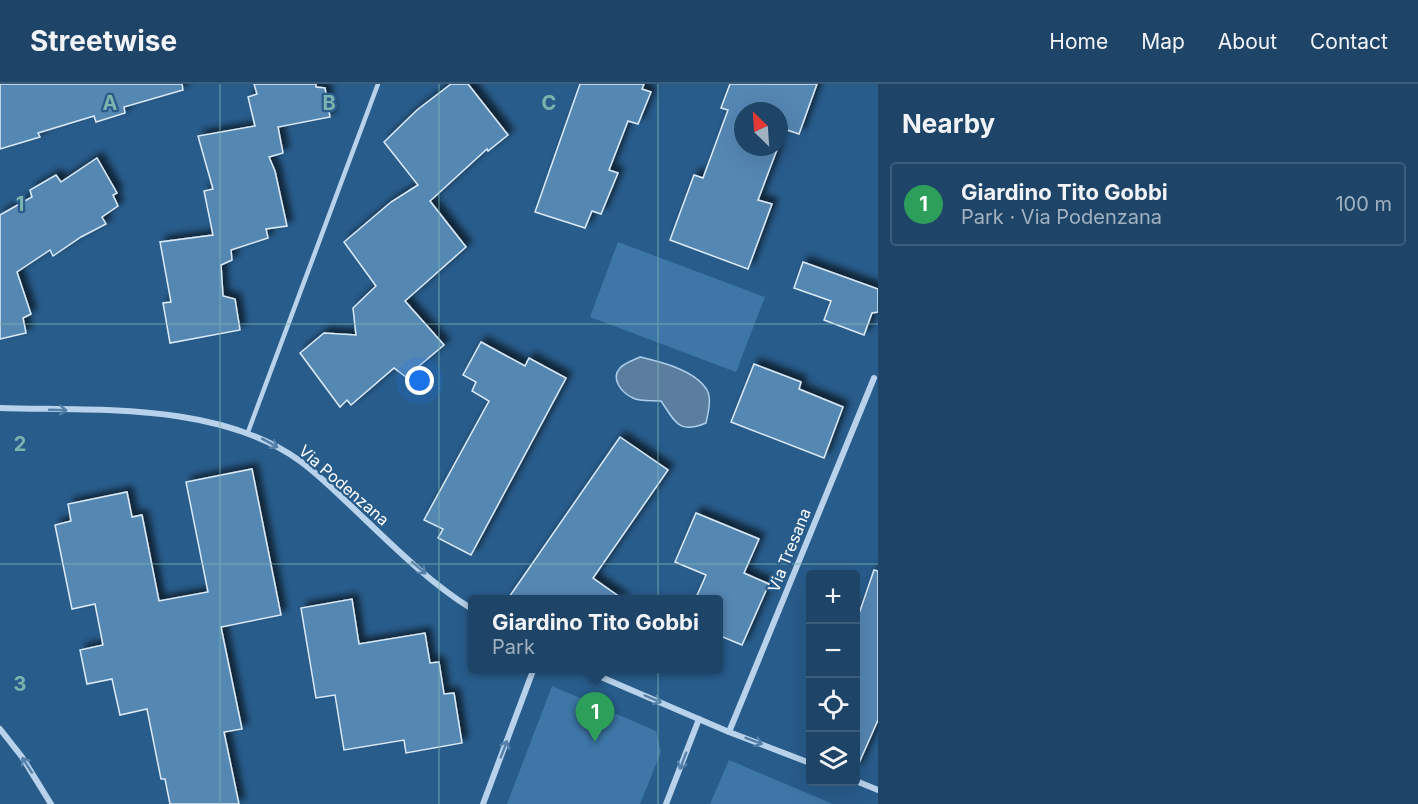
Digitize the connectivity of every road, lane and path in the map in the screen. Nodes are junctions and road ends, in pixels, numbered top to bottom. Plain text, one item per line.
1 (378, 84) edge
2 (874, 378) dead end
3 (0, 408) edge
4 (248, 432) junction
5 (468, 606) edge
6 (532, 673) edge
7 (590, 673) edge
8 (699, 719) junction
9 (0, 729) edge
10 (729, 732) junction
11 (806, 761) edge
12 (860, 783) edge
13 (878, 790) edge
14 (51, 804) edge
15 (483, 804) edge
16 (666, 804) edge

1 - 4 lane
2 - 10 street, Via Tresana
3 -> 4 street, Via Podenzana
4 -> 5 street, Via Podenzana
15 -> 6 street
7 -> 8 street
8 - 10 street
8 -> 16 street
14 -> 9 street
10 -> 11 street
12 - 13 street

